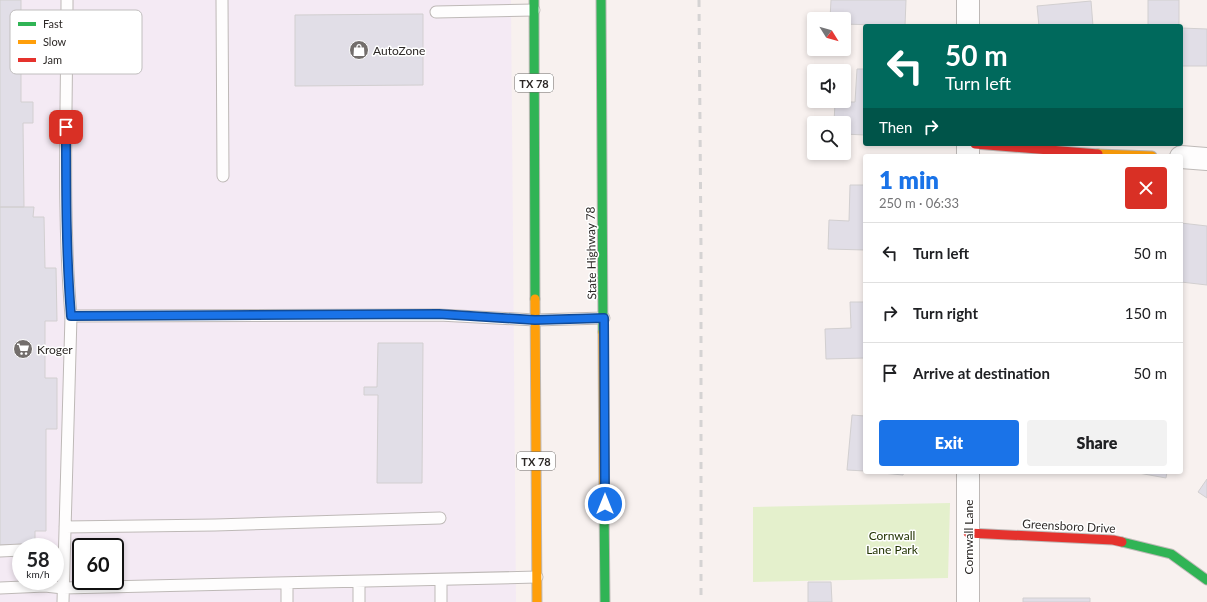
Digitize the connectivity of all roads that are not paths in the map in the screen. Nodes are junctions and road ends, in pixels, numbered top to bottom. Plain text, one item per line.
1 (67, 0) edge
2 (222, 0) edge
3 (601, 0) edge
4 (968, 0) edge
5 (534, 5) edge
6 (67, 10) edge
7 (436, 12) dead end
8 (968, 24) edge
9 (67, 74) edge
10 (999, 146) edge
11 (1107, 154) edge
12 (1183, 157) edge
13 (1207, 159) edge
14 (223, 176) dead end
15 (71, 316) junction
16 (604, 318) junction
17 (535, 320) junction
18 (968, 474) edge
19 (440, 518) dead end
20 (65, 527) junction
21 (968, 533) junction
22 (63, 538) edge
23 (12, 550) edge
24 (0, 551) edge
25 (537, 577) junction
26 (441, 580) junction
27 (1207, 580) edge
28 (359, 582) junction
29 (287, 583) junction
30 (12, 587) edge
31 (0, 588) edge
32 (64, 588) edge
33 (63, 590) edge
34 (63, 602) edge
35 (287, 602) edge
36 (359, 602) edge
37 (441, 602) edge
38 (537, 602) edge
39 (605, 602) edge
40 (968, 602) edge

1 - 6 lane
2 - 14 lane
3 - 16 main road, State Highway 78
4 - 8 street
5 - 7 lane
5 - 17 main road, TX 78
9 - 15 lane
10 - 11 main road
12 - 13 street
15 - 17 lane
15 - 20 lane
16 - 17 lane
16 - 39 main road, State Highway 78
17 - 25 main road, TX 78
18 - 21 street, Cornwall Lane
19 - 20 lane
20 - 22 lane
21 - 27 main road, Greensboro Drive
21 - 40 street, Cornwall Lane
23 - 24 lane
25 - 26 lane
25 - 38 main road, TX 78
26 - 28 lane
26 - 37 lane
28 - 29 lane
28 - 36 lane
29 - 32 lane
29 - 35 lane
30 - 31 lane
33 - 34 lane

